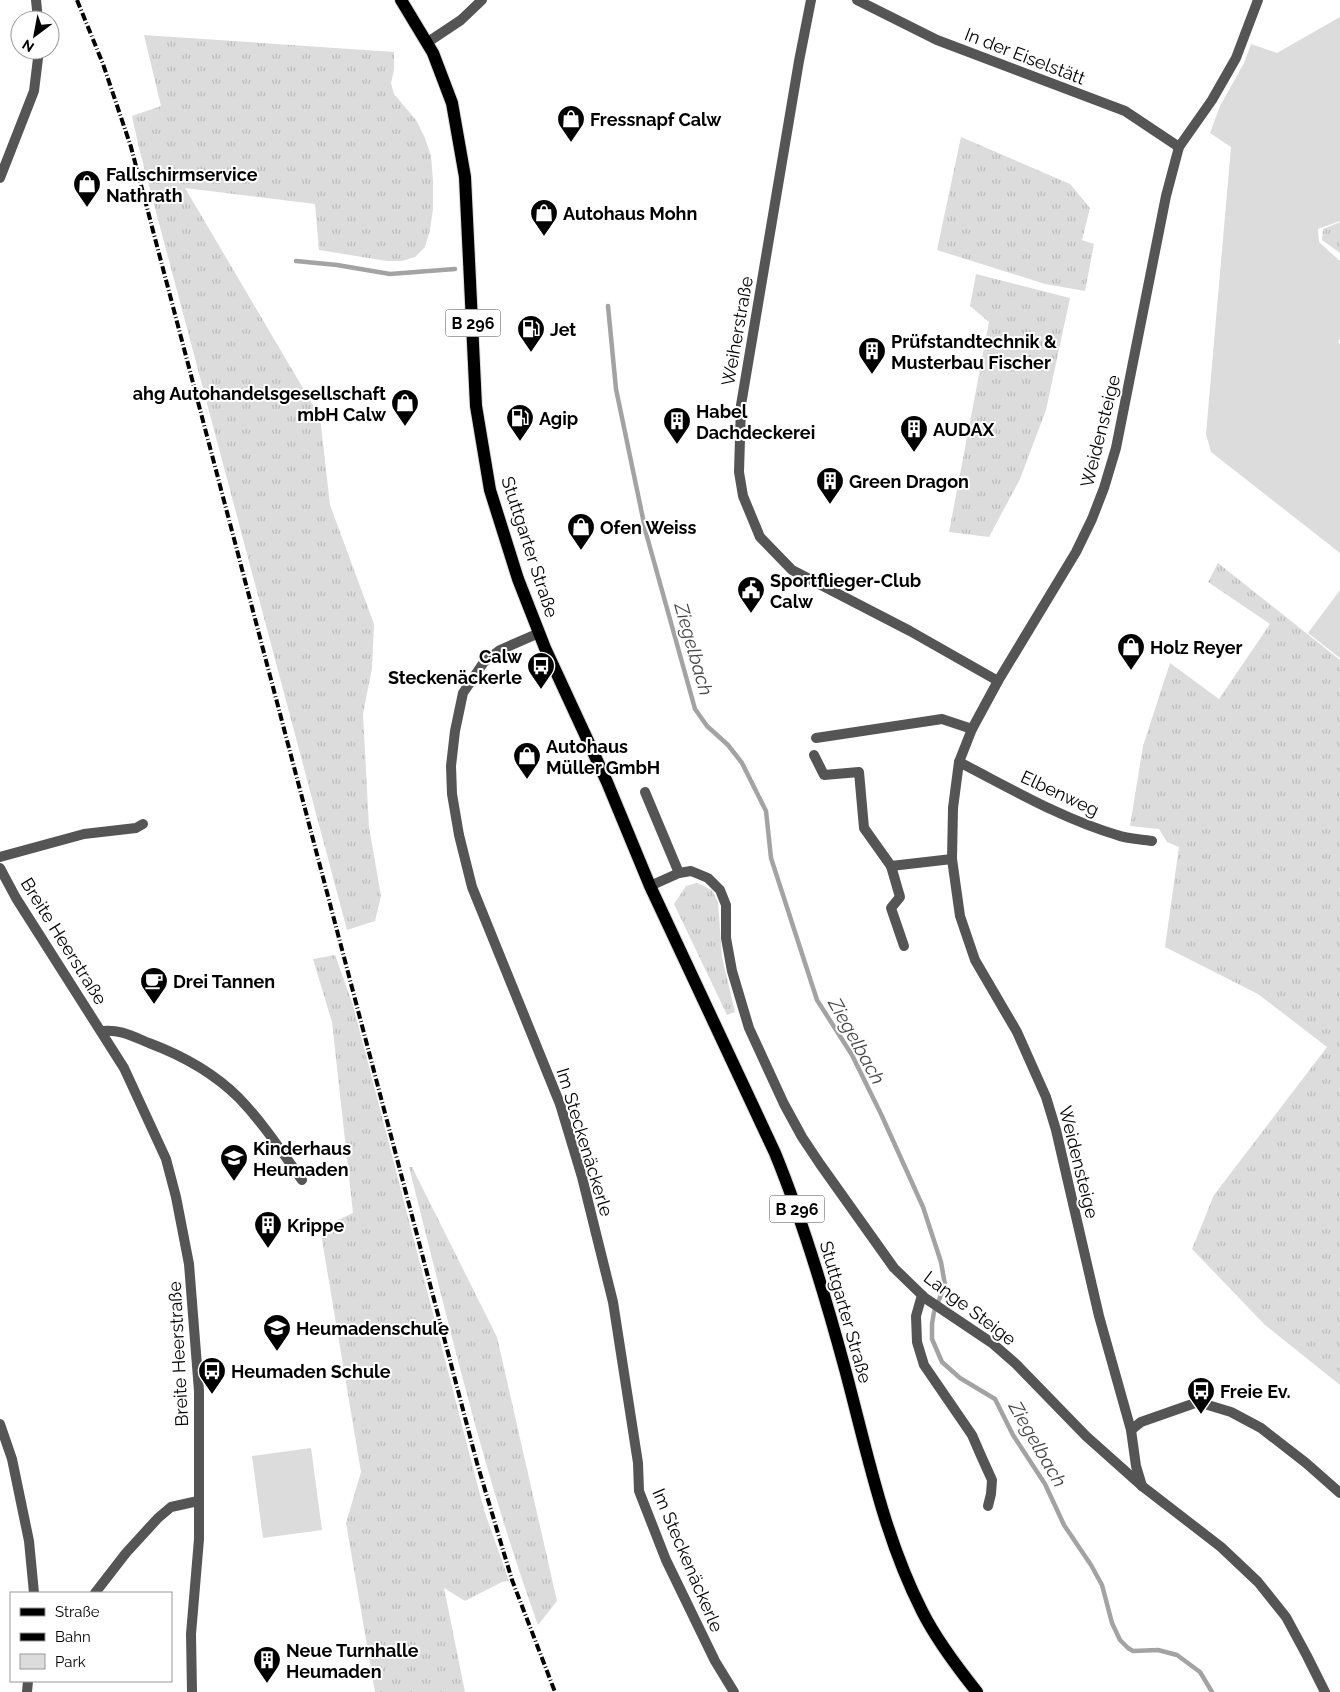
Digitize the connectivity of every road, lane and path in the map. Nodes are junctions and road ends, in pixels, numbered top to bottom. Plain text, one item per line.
1 (401, 0) edge
2 (482, 0) edge
3 (811, 0) edge
4 (857, 0) edge
5 (1257, 1) edge
6 (428, 42) junction
7 (38, 60) edge
8 (1179, 147) junction
9 (0, 178) edge
10 (539, 633) junction
11 (998, 681) junction
12 (972, 729) junction
13 (816, 738) dead end
14 (814, 755) dead end
15 (959, 762) junction
16 (645, 792) dead end
17 (143, 824) dead end
18 (1152, 841) dead end
19 (0, 857) edge
20 (952, 859) junction
21 (892, 866) junction
22 (0, 868) edge
23 (679, 872) junction
24 (650, 886) junction
25 (904, 946) dead end
26 (102, 1031) junction
27 (302, 1180) dead end
28 (924, 1297) junction
29 (0, 1424) edge
30 (1131, 1430) junction
31 (1142, 1486) junction
32 (1340, 1493) edge
33 (198, 1501) junction
34 (988, 1506) dead end
35 (34, 1592) edge
36 (96, 1592) edge
37 (192, 1692) edge
38 (734, 1692) edge
39 (977, 1692) edge
40 (1324, 1692) edge

1 - 6 main road, Stuttgarter Straße / B 296
2 - 6 street
3 - 11 street, Weiherstraße
4 - 8 street, In der Eiselstätt
5 - 8 street, Weidensteige
6 - 10 main road, Stuttgarter Straße / B 296
7 - 9 street
8 - 11 street, Weidensteige
10 - 24 main road, Stuttgarter Straße / B 296
10 - 38 street, Im Steckenäckerle
11 - 12 street, Weidensteige
12 - 13 street
12 - 15 street, Weidensteige
14 - 21 street
15 - 18 street, Elbenweg
15 - 20 street, Weidensteige
16 - 23 street
17 - 19 street
20 - 21 street
20 - 30 street, Weidensteige
21 - 25 street
22 - 26 street, Breite Heerstraße
23 - 24 street
23 - 28 street, Lange Steige
24 - 39 main road, Stuttgarter Straße / B 296
26 - 27 street, Breite Heerstraße
26 - 33 street, Breite Heerstraße
28 - 31 street, Lange Steige
28 - 34 street
29 - 35 street
30 - 31 street, Weidensteige
30 - 32 street
31 - 40 street, Lange Steige
33 - 36 street
33 - 37 street, Breite Heerstraße

